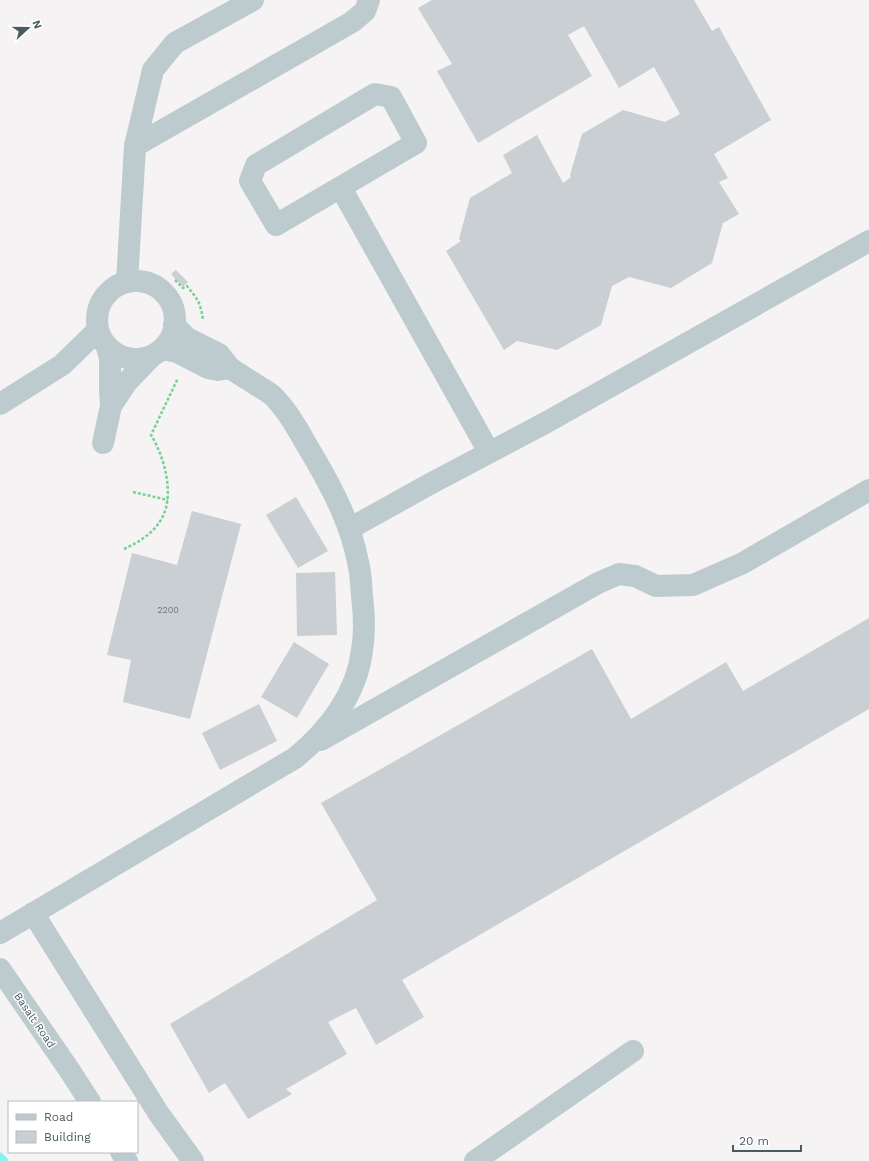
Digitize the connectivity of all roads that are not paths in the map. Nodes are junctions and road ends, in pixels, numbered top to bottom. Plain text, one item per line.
1 (253, 0) edge
2 (369, 0) edge
3 (135, 146) junction
4 (340, 188) junction
5 (869, 241) edge
6 (126, 282) junction
7 (174, 325) junction
8 (103, 338) junction
9 (157, 352) junction
10 (230, 368) junction
11 (0, 404) edge
12 (111, 406) junction
13 (103, 444) dead end
14 (489, 452) junction
15 (869, 490) edge
16 (349, 530) junction
17 (310, 746) junction
18 (33, 913) junction
19 (0, 933) edge
20 (0, 969) edge
21 (633, 1051) dead end
22 (89, 1101) edge
23 (193, 1161) edge
24 (475, 1161) edge

1 - 3 street
2 - 3 street
3 - 6 street
4 - 4 street
4 - 14 street
5 - 14 street
6 - 7 street
6 - 8 street
7 - 9 street
7 - 10 street
8 - 9 street
8 - 11 street
8 - 12 street
9 - 10 street
9 - 12 street
10 - 16 street
12 - 13 street
14 - 16 street
15 - 17 street
16 - 17 street
17 - 18 street
18 - 19 street
18 - 23 street
20 - 22 street, Basalt Road
21 - 24 street

